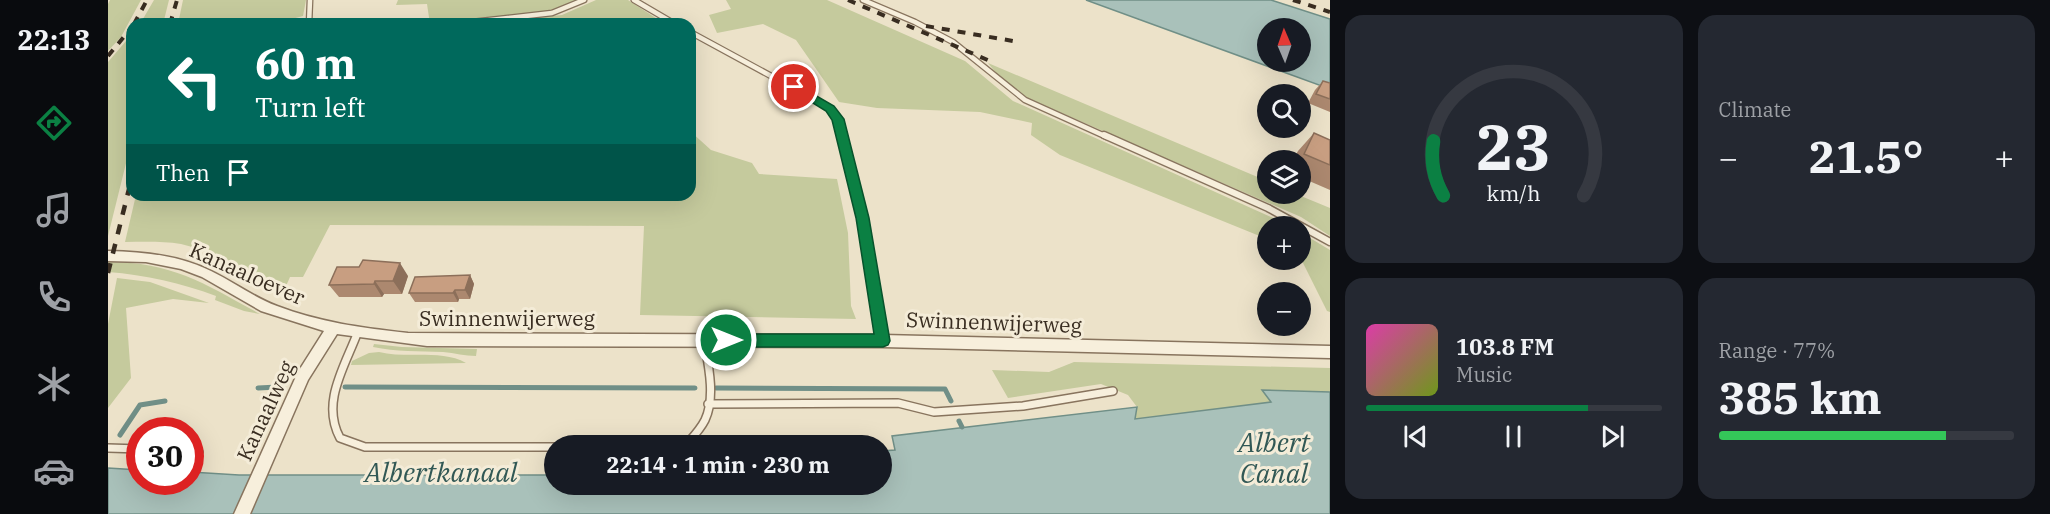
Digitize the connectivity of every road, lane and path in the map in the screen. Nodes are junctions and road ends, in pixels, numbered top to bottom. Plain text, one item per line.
1 (310, 0) edge
2 (584, 0) edge
3 (634, 0) edge
4 (863, 0) edge
5 (308, 18) edge
6 (507, 18) edge
7 (665, 18) edge
8 (696, 35) edge
9 (1330, 243) edge
10 (108, 256) edge
11 (333, 329) junction
12 (357, 334) junction
13 (704, 340) junction
14 (883, 341) junction
15 (1330, 352) edge
16 (1113, 391) dead end
17 (708, 404) junction
18 (695, 435) edge
19 (544, 447) edge
20 (108, 448) edge
21 (126, 449) edge
22 (242, 514) edge

1 - 5 lane
2 - 6 lane
3 - 7 lane
4 - 9 lane
8 - 14 lane
10 - 11 street, Kanaaloever
11 - 12 street, Swinnenwijerweg
11 - 22 street, Kanaalweg
12 - 13 street, Swinnenwijerweg
12 - 19 lane
13 - 14 street, Swinnenwijerweg
13 - 17 lane
14 - 15 street, Swinnenwijerweg
16 - 17 lane
17 - 18 lane
20 - 21 lane

